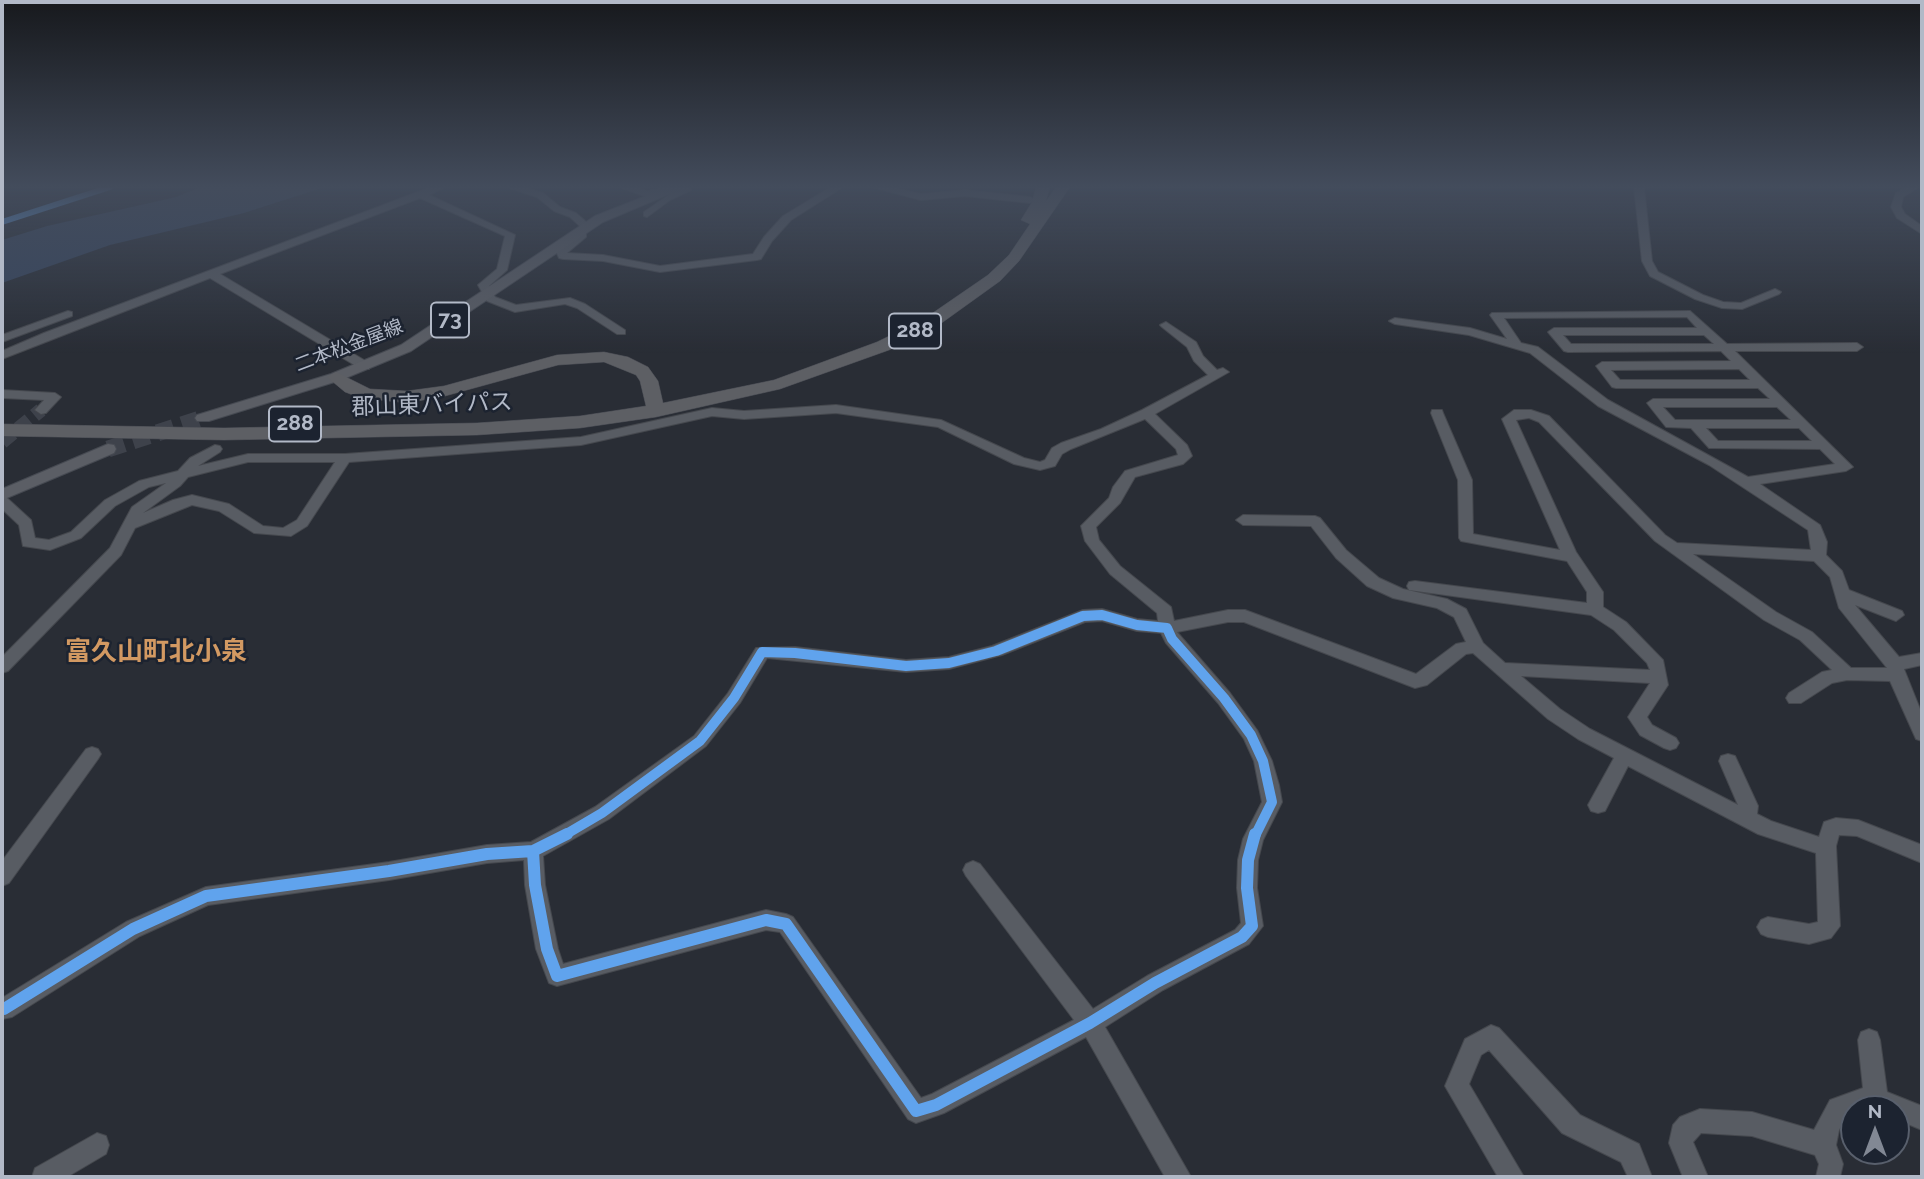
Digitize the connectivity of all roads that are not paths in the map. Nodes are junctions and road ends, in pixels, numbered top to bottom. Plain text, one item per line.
1 (294, 242) edge
2 (509, 242) edge
3 (564, 242) edge
4 (575, 242) edge
5 (766, 242) edge
6 (1015, 242) edge
7 (1024, 242) edge
8 (1031, 242) edge
9 (1645, 242) edge
10 (616, 254) dead end
11 (574, 257) junction
12 (1009, 264) junction
13 (210, 273) junction
14 (1775, 292) dead end
15 (487, 295) junction
16 (1395, 321) dead end
17 (1166, 325) dead end
18 (1706, 331) junction
19 (621, 332) dead end
20 (2, 339) edge
21 (1517, 345) junction
22 (2, 346) edge
23 (1857, 347) dead end
24 (1723, 348) junction
25 (2, 355) edge
26 (1741, 365) junction
27 (365, 366) junction
28 (816, 372) joint
29 (336, 377) junction
30 (1760, 384) junction
31 (2, 394) edge
32 (1780, 403) junction
33 (655, 409) junction
34 (41, 410) dead end
35 (1147, 413) junction
36 (1437, 413) dead end
37 (2, 418) edge
38 (203, 418) tunnel mouth
39 (1695, 424) junction
40 (1801, 424) junction
41 (2, 430) edge
42 (1822, 445) junction
43 (108, 449) tunnel mouth
44 (215, 449) dead end
45 (345, 458) junction
46 (183, 474) junction
47 (1747, 482) junction
48 (2, 495) edge
49 (2, 500) edge
50 (1243, 520) dead end
51 (129, 525) junction
52 (1675, 548) junction
53 (1818, 556) junction
54 (1572, 557) junction
55 (1377, 584) junction
56 (1843, 594) junction
57 (1595, 610) junction
58 (1896, 615) dead end
59 (1167, 628) junction
60 (1477, 647) junction
61 (5, 659) edge
62 (1922, 659) edge
63 (1500, 669) junction
64 (1895, 670) junction
65 (1847, 674) junction
66 (1659, 677) junction
67 (1795, 698) dead end
68 (1922, 734) edge
69 (1670, 743) dead end
70 (92, 754) dead end
71 (1624, 756) junction
72 (1728, 761) dead end
73 (1598, 805) dead end
74 (1748, 820) junction
75 (1826, 848) junction
76 (533, 851) junction
77 (1922, 853) edge
78 (972, 870) dead end
79 (2, 877) edge
80 (1768, 927) dead end
81 (2, 1011) edge
82 (1090, 1023) junction
83 (1869, 1041) dead end
84 (1876, 1095) edge
85 (1840, 1107) edge
86 (97, 1145) dead end
87 (1824, 1145) junction
88 (44, 1177) edge
89 (1179, 1177) edge
90 (1512, 1177) edge
91 (1640, 1177) edge
92 (1696, 1177) edge
93 (1828, 1177) edge

1 - 13 street
2 - 15 street
3 - 15 main road, 二本松金屋線 / 73
4 - 11 street
5 - 11 street
6 - 12 highway
7 - 12 highway, 郡山東バイパス / 288
8 - 12 highway
9 - 14 street
10 - 11 street
12 - 28 highway, 郡山東バイパス / 288
13 - 25 street
13 - 27 street
15 - 19 street
15 - 27 main road, 二本松金屋線 / 73
16 - 21 street
17 - 35 street
18 - 21 street
18 - 24 street
18 - 24 street
20 - 22 street
21 - 47 street
23 - 24 street
24 - 26 street
26 - 30 street
26 - 30 street
27 - 29 main road, 二本松金屋線 / 73
28 - 33 highway, 郡山東バイパス / 288
29 - 33 highway
29 - 38 main road, 二本松金屋線 / 73
30 - 32 street
31 - 34 street
32 - 39 street
32 - 40 street
33 - 37 highway, 郡山東バイパス / 288
33 - 41 highway, 郡山東バイパス / 288
35 - 45 street
35 - 59 street
36 - 54 street
39 - 40 street
39 - 42 street
40 - 42 street
42 - 47 street
43 - 48 main road
44 - 46 street
45 - 46 street
45 - 51 street
46 - 49 street
46 - 51 street
47 - 53 street
50 - 55 street
51 - 61 street
52 - 53 street
52 - 54 street
52 - 65 street
53 - 56 street
54 - 57 street
55 - 57 street
55 - 60 street
56 - 58 street
56 - 64 street
57 - 66 street
59 - 60 street
59 - 76 street
59 - 82 street
60 - 63 street
62 - 64 street
63 - 66 street
63 - 71 street
64 - 65 street
64 - 68 street
65 - 67 street
66 - 69 street
70 - 79 street
71 - 73 street
71 - 74 street
72 - 74 street
74 - 75 street
75 - 77 street
75 - 80 street
76 - 81 street
76 - 82 street
78 - 82 street
82 - 89 street
83 - 84 street
85 - 87 street
86 - 88 street
87 - 92 street
87 - 93 street
90 - 91 street

